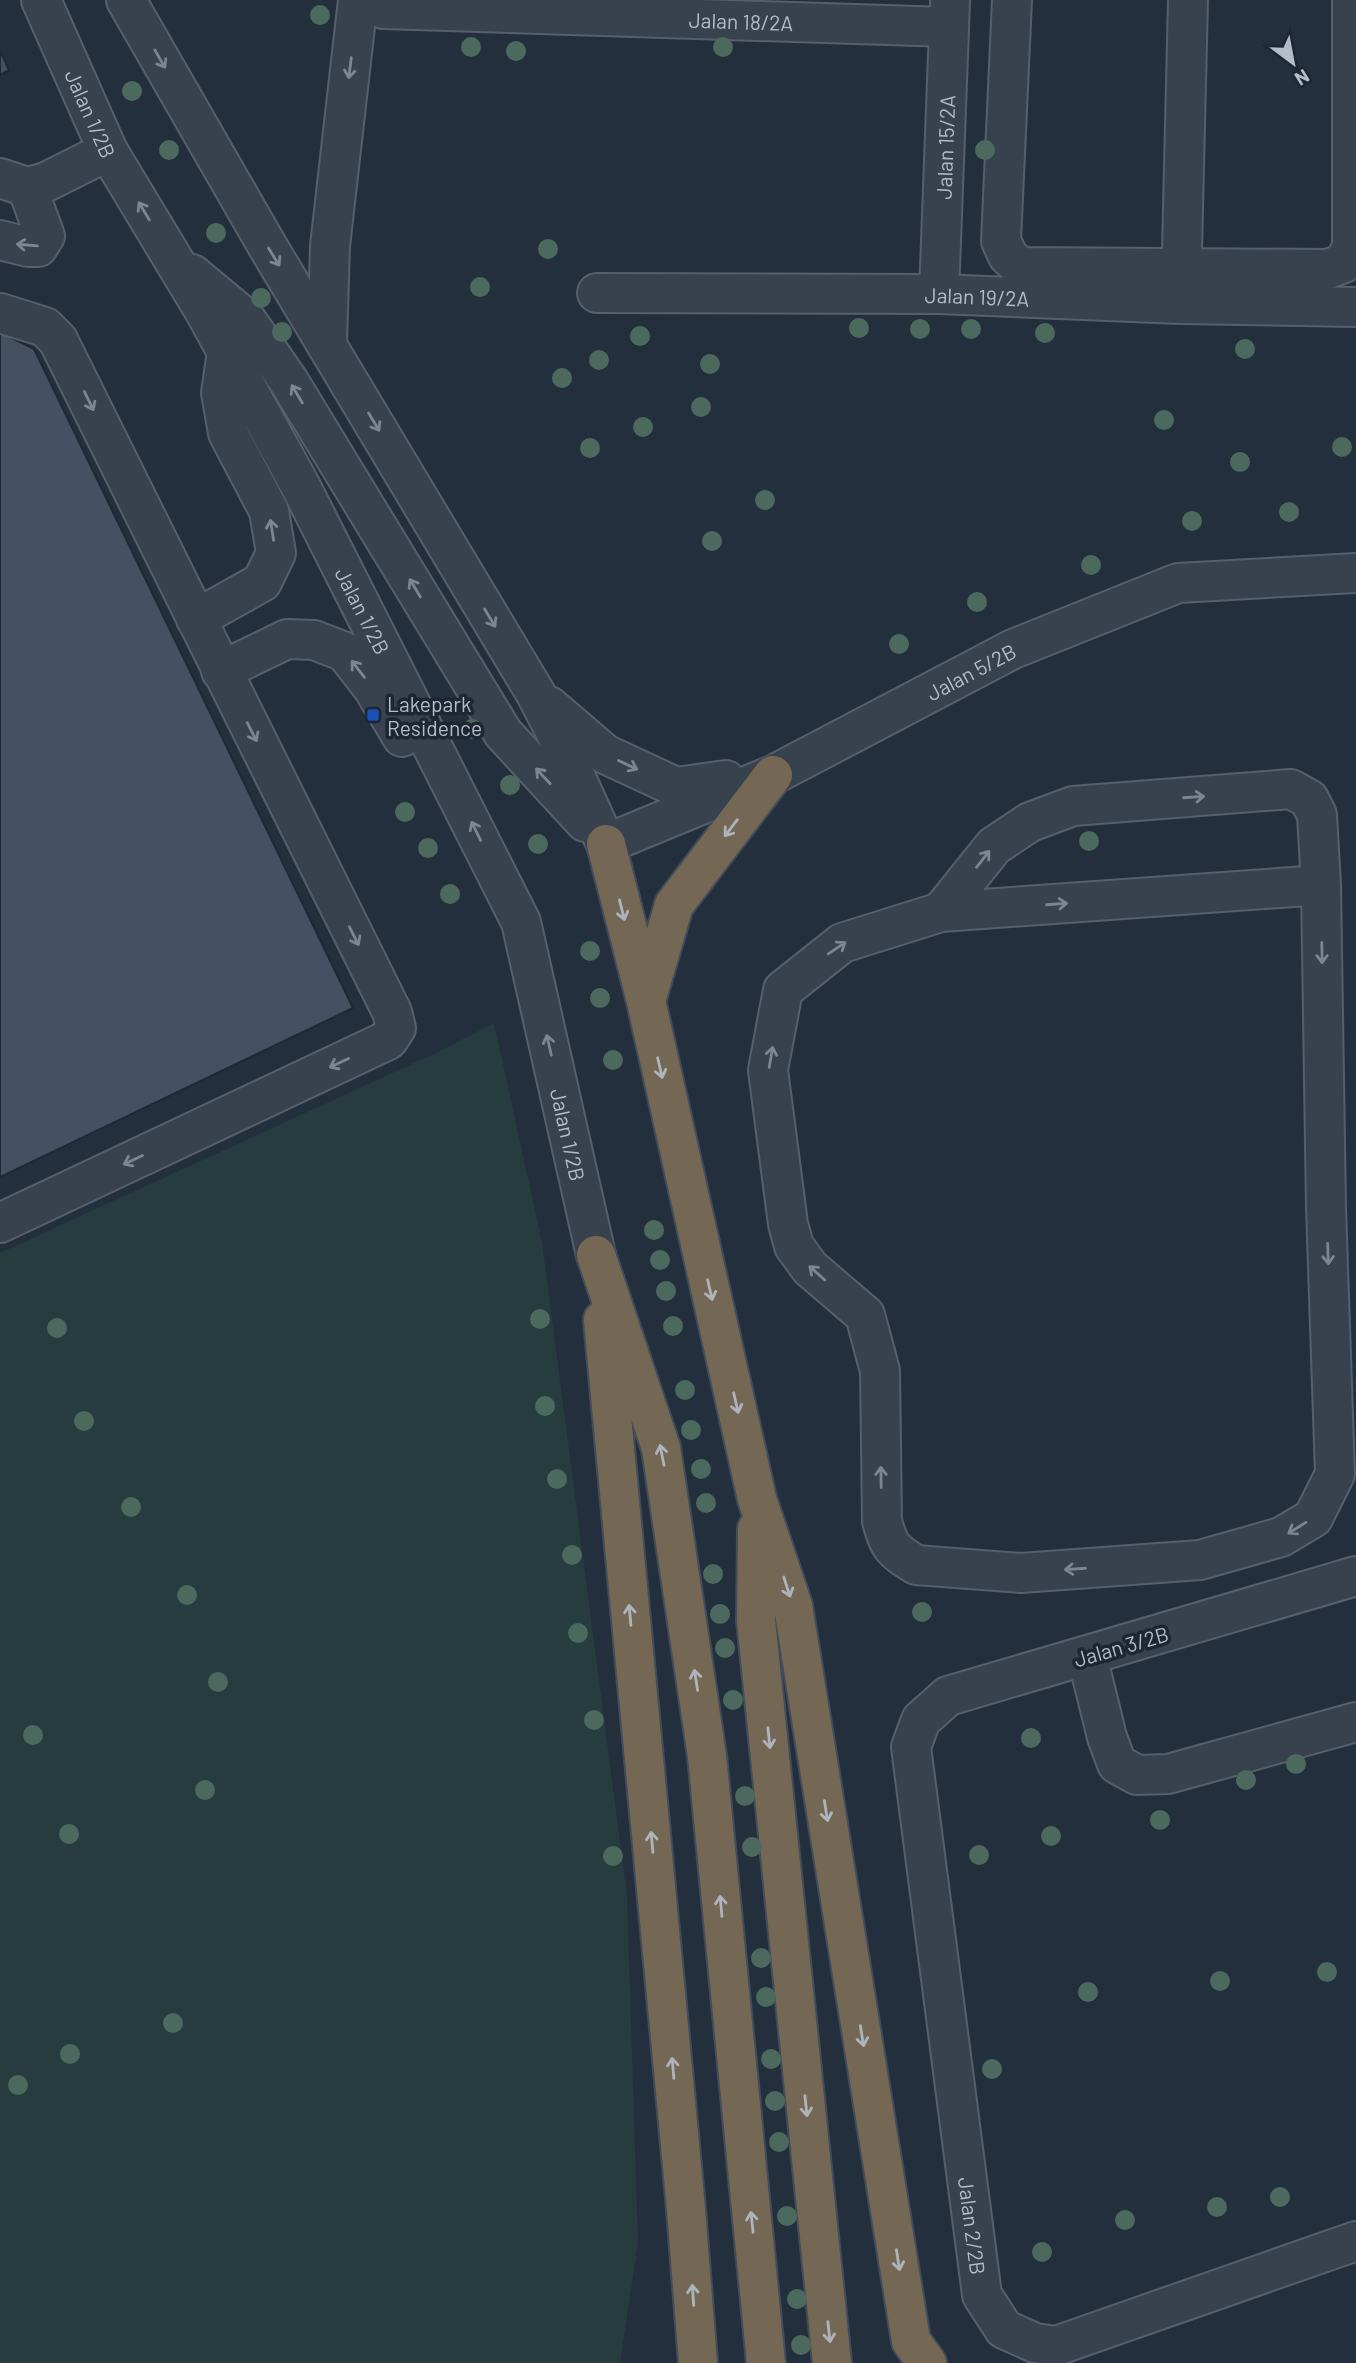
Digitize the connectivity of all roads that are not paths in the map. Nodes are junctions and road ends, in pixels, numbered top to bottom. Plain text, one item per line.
1 (41, 0) edge
2 (127, 0) edge
3 (358, 0) edge
4 (370, 0) edge
5 (1012, 0) edge
6 (1188, 0) edge
7 (1352, 0) edge
8 (950, 13) edge
9 (108, 151) junction
10 (13, 182) edge
11 (0, 240) edge
12 (173, 259) junction
13 (1181, 286) junction
14 (597, 293) dead end
15 (939, 294) junction
16 (1356, 307) edge
17 (0, 313) edge
18 (327, 343) junction
19 (227, 352) junction
20 (1356, 573) edge
21 (196, 619) junction
22 (221, 671) junction
23 (536, 694) junction
24 (773, 775) junction
25 (459, 798) junction
26 (606, 844) junction
27 (1321, 885) junction
28 (941, 912) junction
29 (646, 1001) junction
30 (1341, 1153) edge
31 (1341, 1209) edge
32 (0, 1223) edge
33 (596, 1255) junction
34 (757, 1499) junction
35 (1356, 1576) edge
36 (1087, 1656) junction
37 (1356, 1721) edge
38 (911, 1747) joint
39 (1356, 2241) edge
40 (917, 2356) edge
41 (698, 2362) edge
42 (766, 2363) edge
43 (832, 2363) edge

1 - 9 street, Jalan 1/2B
2 -> 18 street
3 -> 18 street
4 - 8 street, Jalan 18/2A
5 - 13 street
6 - 13 street
7 - 13 street
8 - 15 street, Jalan 15/2A
9 - 10 street
12 -> 9 street, Jalan 1/2B
10 -> 11 street
12 - 19 street, Jalan 1/2B
26 -> 12 street
13 - 15 street, Jalan 19/2A
13 - 16 street, Jalan 19/2A
14 - 15 street, Jalan 19/2A
17 -> 21 street
18 -> 23 street
21 -> 19 street
19 - 25 street, Jalan 1/2B
20 - 24 street, Jalan 5/2B
21 - 22 street
25 -> 22 street
22 -> 32 street
23 -> 24 street
23 - 26 street
24 - 26 street, Jalan 5/2B
24 -> 29 highway
33 -> 25 street, Jalan 1/2B
26 -> 29 highway
28 -> 27 street
28 -> 27 street
27 -> 30 street
31 -> 28 street
29 -> 34 highway
30 - 31 street
41 -> 33 highway
42 -> 33 highway
34 -> 40 highway
34 -> 43 highway
35 - 36 street, Jalan 3/2B
36 - 37 street
36 - 38 street, Jalan 3/2B
38 - 39 street, Jalan 2/2B

